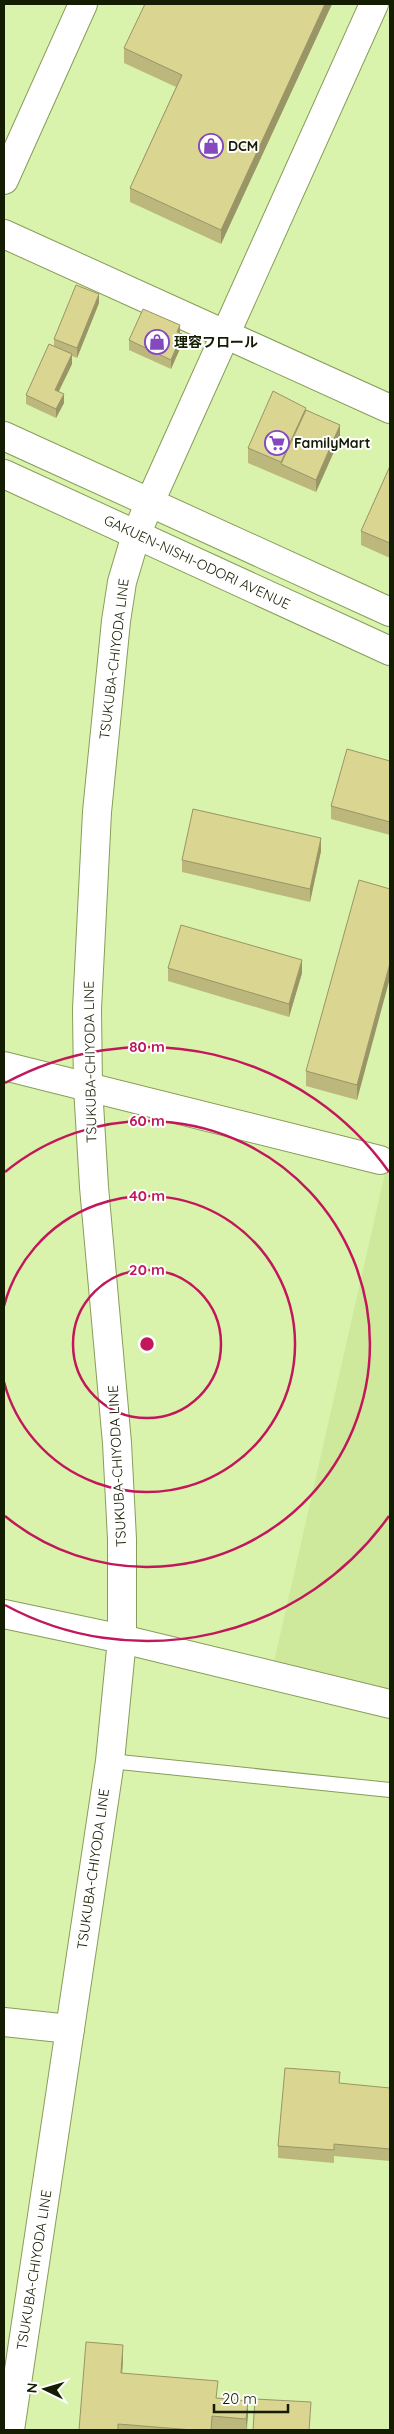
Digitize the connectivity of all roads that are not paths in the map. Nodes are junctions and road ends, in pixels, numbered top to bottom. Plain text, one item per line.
1 (83, 4) edge
2 (374, 4) edge
3 (4, 180) edge
4 (4, 234) edge
5 (225, 334) junction
6 (390, 409) edge
7 (4, 436) edge
8 (4, 474) edge
9 (150, 502) junction
10 (136, 535) junction
11 (390, 612) edge
12 (390, 651) edge
13 (4, 1066) edge
14 (88, 1087) junction
15 (380, 1160) dead end
16 (4, 1614) edge
17 (122, 1639) junction
18 (390, 1704) edge
19 (110, 1761) junction
20 (390, 1790) edge
21 (4, 2022) edge
22 (70, 2029) junction
23 (10, 2430) edge

1 - 3 main road
2 - 5 main road, TSUKUBA-CHIYODA LINE
4 - 5 main road
5 - 6 main road
5 - 9 main road, TSUKUBA-CHIYODA LINE
7 - 9 main road
8 - 10 main road, GAKUEN-NISHI-ODORI AVENUE
9 - 10 main road, TSUKUBA-CHIYODA LINE
9 - 11 main road
10 - 12 main road, GAKUEN-NISHI-ODORI AVENUE
10 - 14 main road, TSUKUBA-CHIYODA LINE
13 - 14 main road
14 - 15 main road
14 - 17 main road, TSUKUBA-CHIYODA LINE
16 - 17 main road
17 - 18 main road
17 - 19 main road, TSUKUBA-CHIYODA LINE
19 - 20 lane
19 - 22 main road, TSUKUBA-CHIYODA LINE
21 - 22 main road
22 - 23 main road, TSUKUBA-CHIYODA LINE

